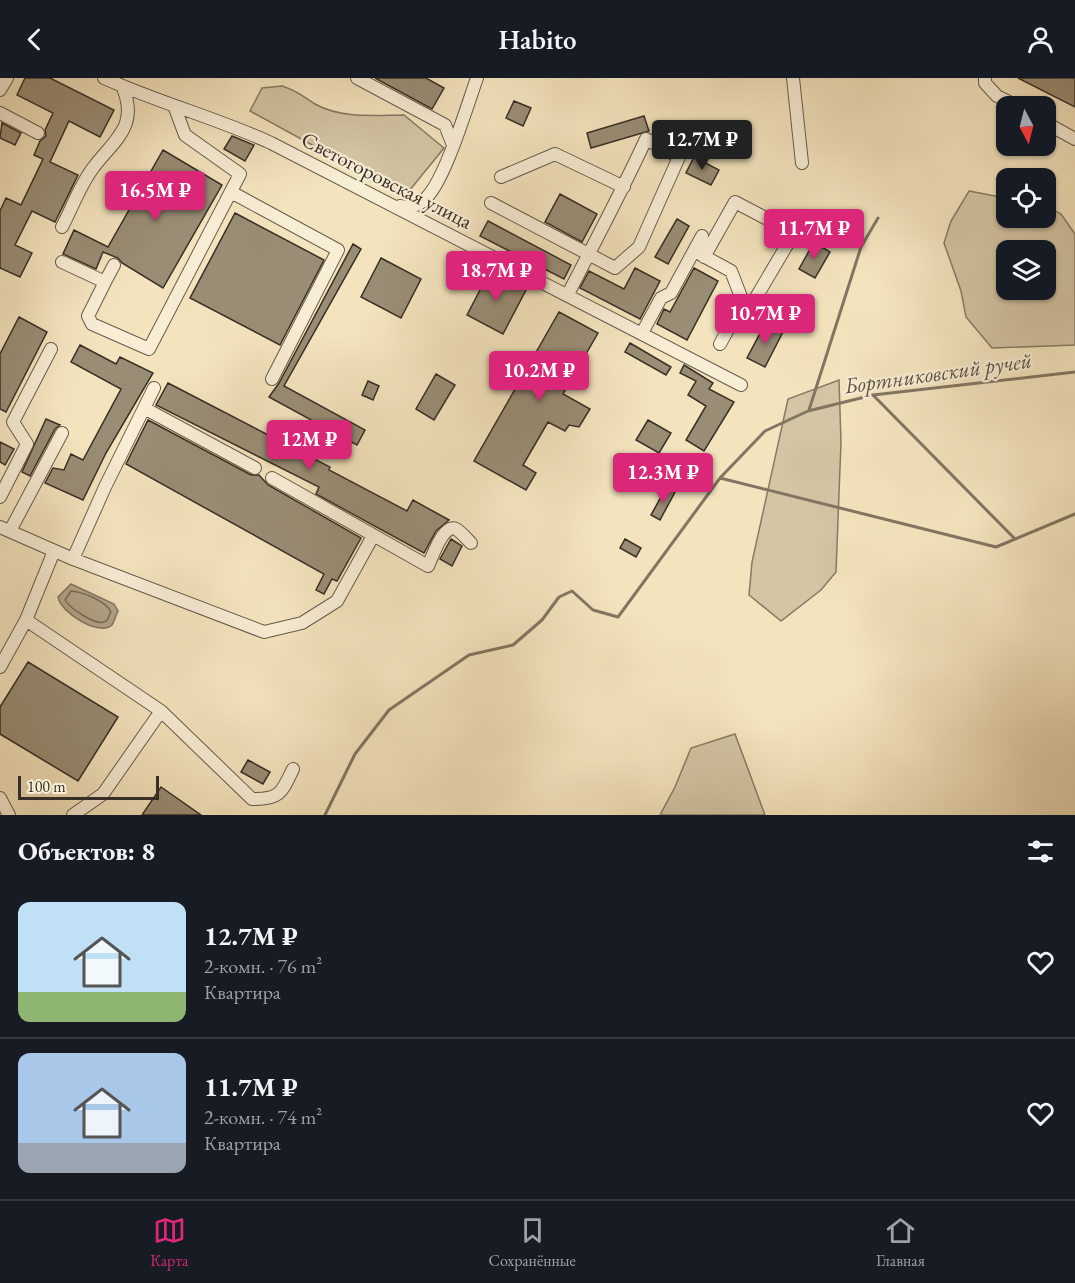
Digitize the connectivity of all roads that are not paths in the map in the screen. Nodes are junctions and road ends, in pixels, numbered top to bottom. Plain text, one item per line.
1 (7, 78) edge
2 (104, 78) edge
3 (357, 78) edge
4 (477, 78) edge
5 (793, 78) edge
6 (985, 78) edge
7 (122, 86) junction
8 (0, 90) edge
9 (997, 96) edge
10 (175, 108) junction
11 (0, 113) edge
12 (1056, 129) edge
13 (38, 133) dead end
14 (1075, 139) edge
15 (453, 145) junction
16 (802, 163) dead end
17 (501, 177) dead end
18 (624, 187) junction
19 (231, 192) junction
20 (490, 203) dead end
21 (393, 204) junction
22 (62, 227) dead end
23 (702, 236) dead end
24 (588, 254) junction
25 (699, 254) junction
26 (62, 262) dead end
27 (114, 265) dead end
28 (105, 282) junction
29 (568, 294) junction
30 (747, 304) junction
31 (774, 320) dead end
32 (642, 333) junction
33 (720, 344) dead end
34 (51, 349) dead end
35 (272, 379) dead end
36 (741, 385) dead end
37 (154, 388) dead end
38 (144, 408) junction
39 (62, 433) dead end
40 (255, 468) dead end
41 (272, 478) dead end
42 (0, 497) edge
43 (5, 529) edge
44 (373, 536) junction
45 (471, 543) dead end
46 (54, 551) junction
47 (73, 559) junction
48 (26, 620) junction
49 (0, 666) edge
50 (162, 711) junction
51 (293, 769) dead end
52 (0, 798) edge
53 (9, 815) edge
54 (73, 815) edge

1 - 8 street
2 - 7 street, Светогоровская улица
3 - 15 street
4 - 15 street
5 - 16 street
6 - 9 street
7 - 10 street, Светогоровская улица
7 - 22 street
10 - 19 street
10 - 21 street, Светогоровская улица
11 - 13 street
12 - 14 street
15 - 21 street
17 - 18 street
18 - 24 street
18 - 24 street
19 - 28 street
19 - 35 street
20 - 24 street
21 - 29 street, Светогоровская улица
23 - 25 street
24 - 29 street
25 - 30 street
25 - 30 street
25 - 32 street
26 - 28 street
27 - 28 street
29 - 32 street, Светогоровская улица
30 - 31 street
30 - 33 street
32 - 36 street, Светогоровская улица
34 - 42 street
37 - 38 street
38 - 40 street
38 - 47 street
39 - 43 street
41 - 44 street
43 - 46 street
44 - 45 street
44 - 47 street
46 - 47 street
46 - 48 street
48 - 49 street
48 - 50 street
50 - 51 street
50 - 54 street
52 - 53 street

